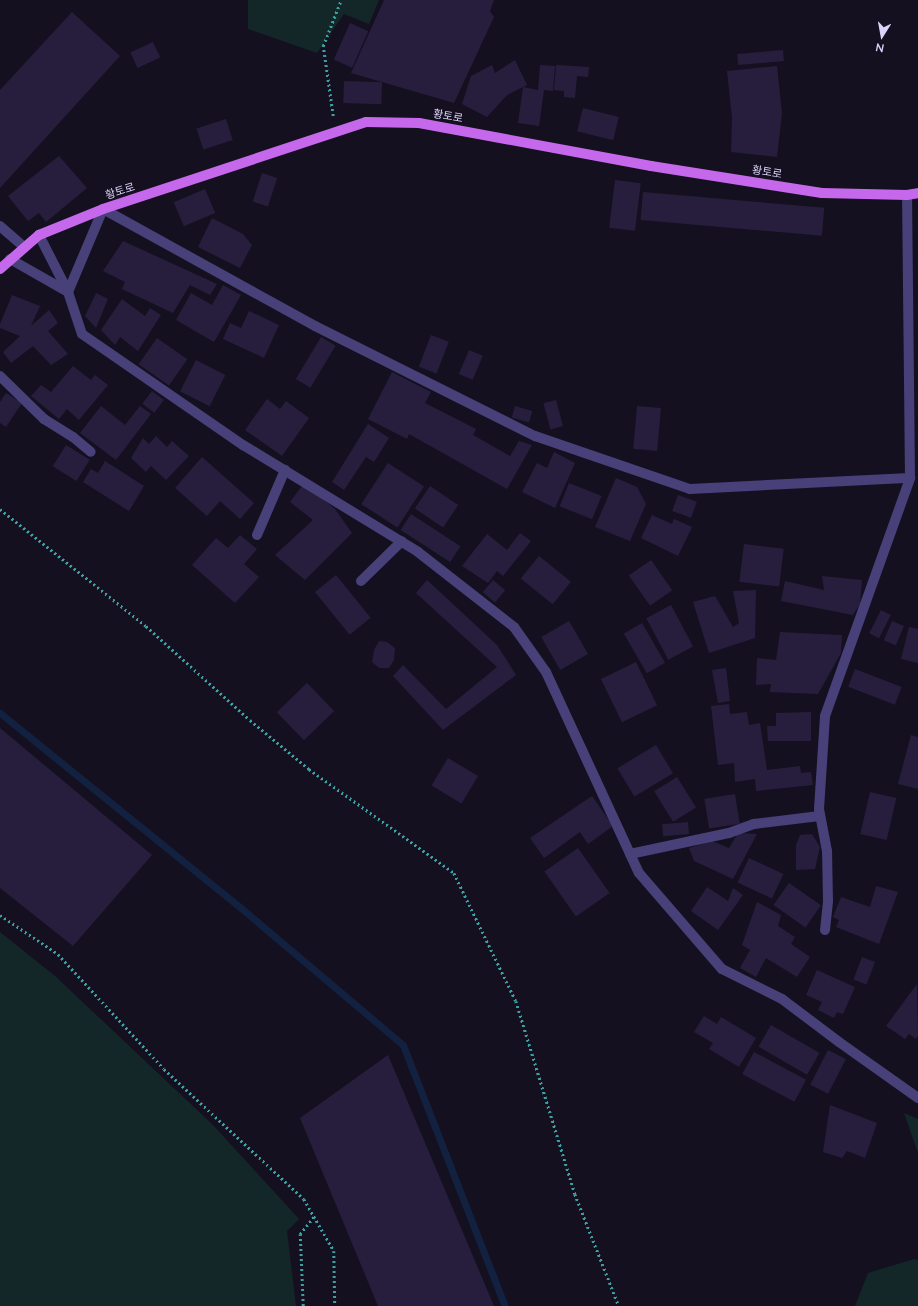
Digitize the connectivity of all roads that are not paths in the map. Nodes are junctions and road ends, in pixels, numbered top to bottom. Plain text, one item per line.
1 (918, 193) edge
2 (907, 196) junction
3 (103, 209) junction
4 (0, 226) edge
5 (39, 235) junction
6 (24, 247) junction
7 (10, 259) junction
8 (0, 268) edge
9 (68, 292) junction
10 (0, 376) edge
11 (91, 452) dead end
12 (285, 470) junction
13 (910, 478) junction
14 (257, 535) dead end
15 (402, 541) junction
16 (361, 581) dead end
17 (820, 816) junction
18 (630, 854) junction
19 (824, 930) dead end
20 (918, 1098) edge

1 - 2 main road, 황토로
2 - 3 main road, 황토로
2 - 13 street
3 - 5 main road, 황토로
3 - 9 street
3 - 13 street
4 - 6 street
5 - 6 main road, 황토로
5 - 9 street
6 - 7 main road, 황토로
7 - 8 main road, 황토로
7 - 9 street
9 - 12 street
10 - 11 street
12 - 14 street
12 - 15 street
13 - 17 street
15 - 16 street
15 - 18 street
17 - 18 street
17 - 19 street
18 - 20 street

